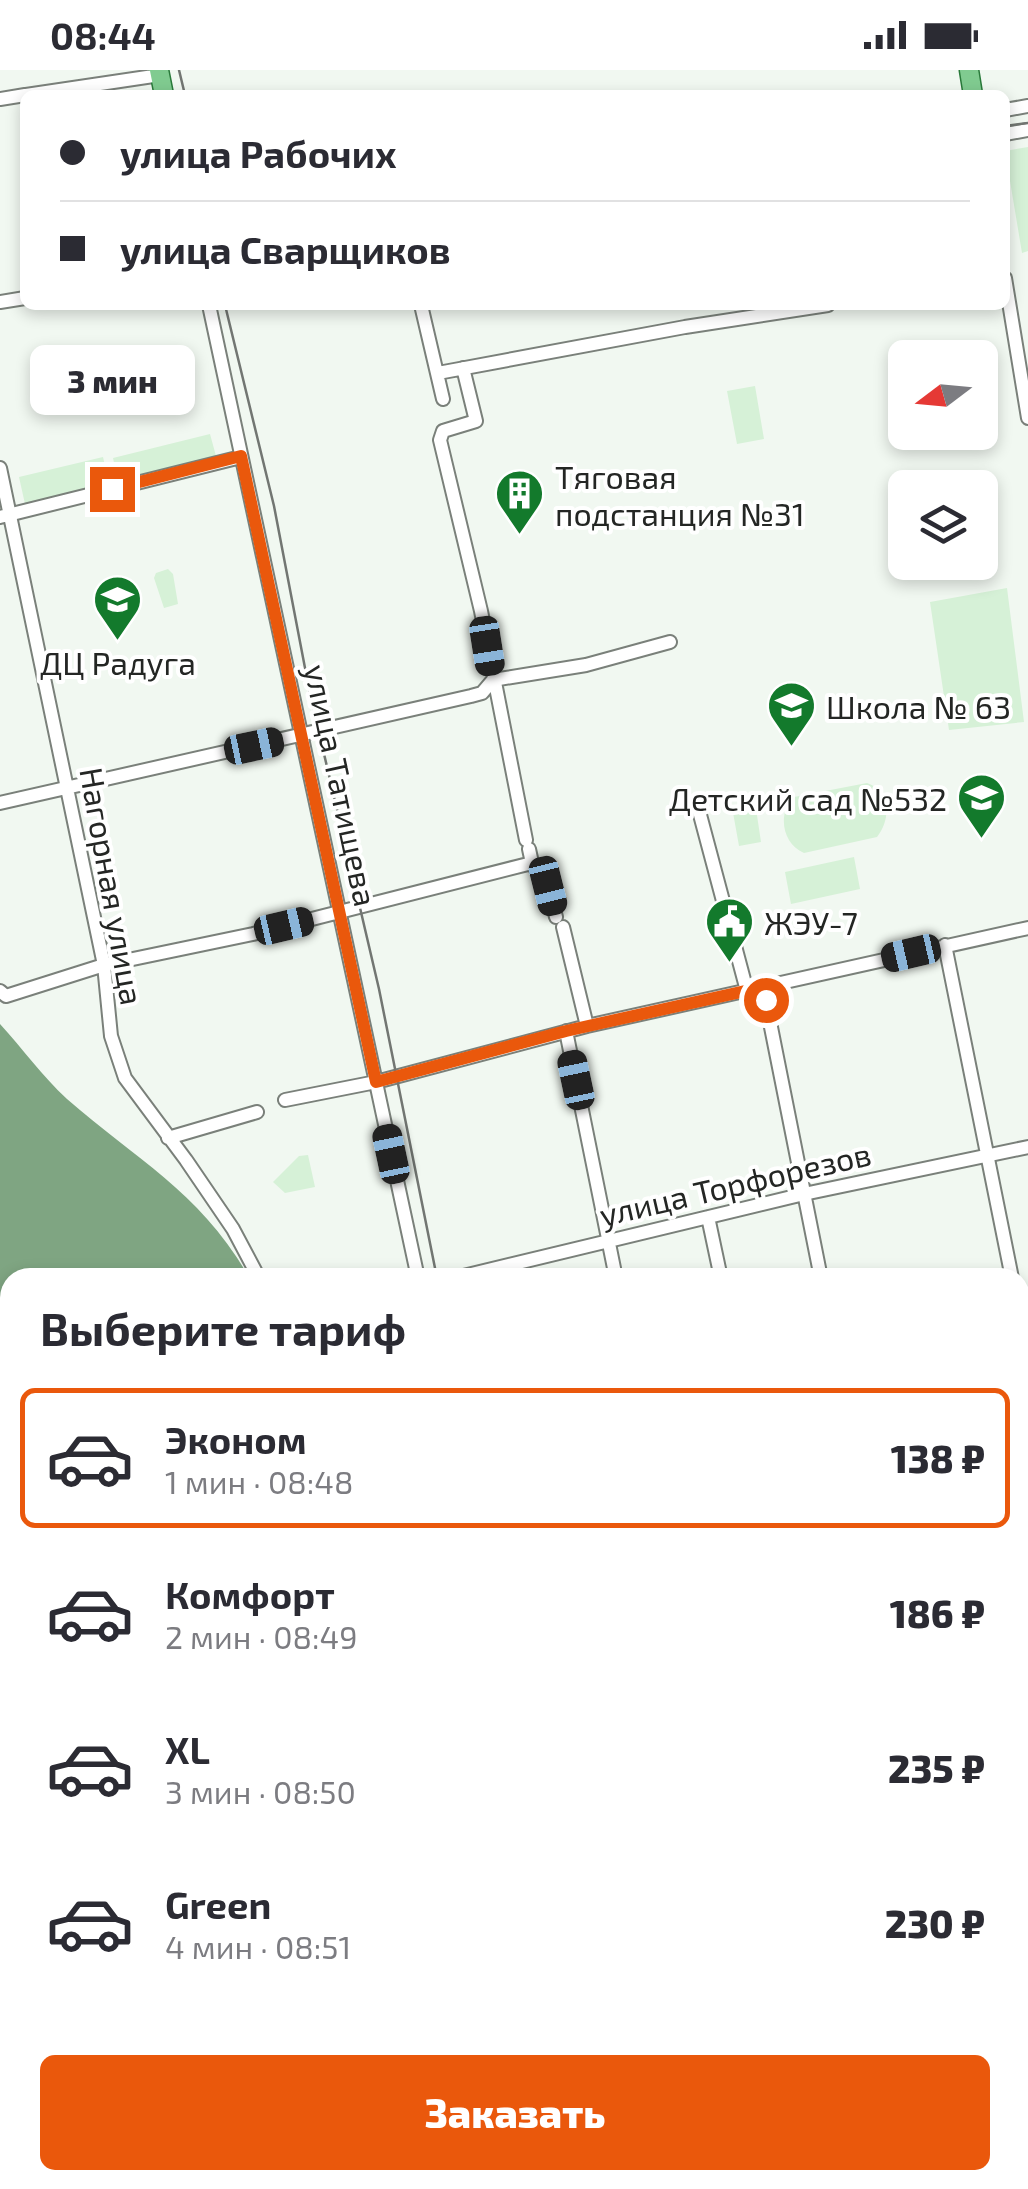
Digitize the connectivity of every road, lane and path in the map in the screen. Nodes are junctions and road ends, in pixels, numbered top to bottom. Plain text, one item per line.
1 (160, 73) edge
2 (56, 90) edge
3 (1010, 308) edge
4 (209, 310) edge
5 (421, 310) edge
6 (795, 310) edge
7 (462, 368) junction
8 (438, 373) junction
9 (443, 398) dead end
10 (1028, 418) edge
11 (241, 456) junction
12 (0, 468) edge
13 (5, 516) edge
14 (670, 642) dead end
15 (492, 680) junction
16 (301, 735) junction
17 (65, 786) junction
18 (0, 802) edge
19 (699, 811) dead end
20 (529, 851) junction
21 (339, 913) junction
22 (1028, 928) edge
23 (945, 945) junction
24 (104, 965) junction
25 (763, 987) junction
26 (747, 991) junction
27 (3, 994) edge
28 (587, 1026) junction
29 (566, 1031) junction
30 (376, 1082) junction
31 (285, 1100) dead end
32 (257, 1112) dead end
33 (168, 1138) junction
34 (1028, 1147) edge
35 (989, 1155) junction
36 (804, 1194) junction
37 (708, 1218) junction
38 (609, 1240) junction
39 (253, 1268) edge
40 (416, 1268) edge
41 (496, 1268) edge
42 (614, 1268) edge
43 (719, 1268) edge
44 (819, 1268) edge
45 (1010, 1268) edge

1 - 2 street
3 - 10 street
4 - 11 street, улица Татищева
5 - 8 street
6 - 7 street
7 - 8 street
7 - 15 street
8 - 9 street
11 - 13 street
11 - 16 street, улица Татищева
12 - 13 street, Нагорная улица
13 - 17 street, Нагорная улица
14 - 15 street
15 - 16 street
15 - 20 street
16 - 17 street
16 - 21 street, улица Татищева
17 - 18 street
17 - 24 street, Нагорная улица
19 - 26 street
20 - 21 street
20 - 28 street
21 - 24 street
21 - 30 street, улица Татищева
22 - 23 street
23 - 25 street
23 - 35 street
24 - 27 street
24 - 33 street, Нагорная улица
25 - 26 street
25 - 36 street
26 - 28 street
28 - 29 street
29 - 30 street
29 - 38 street
30 - 31 street
30 - 40 street, улица Татищева
32 - 33 street
33 - 39 street, Нагорная улица
34 - 35 street, улица Торфорезов
35 - 36 street, улица Торфорезов
35 - 45 street
36 - 37 street, улица Торфорезов
36 - 44 street
37 - 38 street, улица Торфорезов
37 - 43 street
38 - 41 street, улица Торфорезов
38 - 42 street

